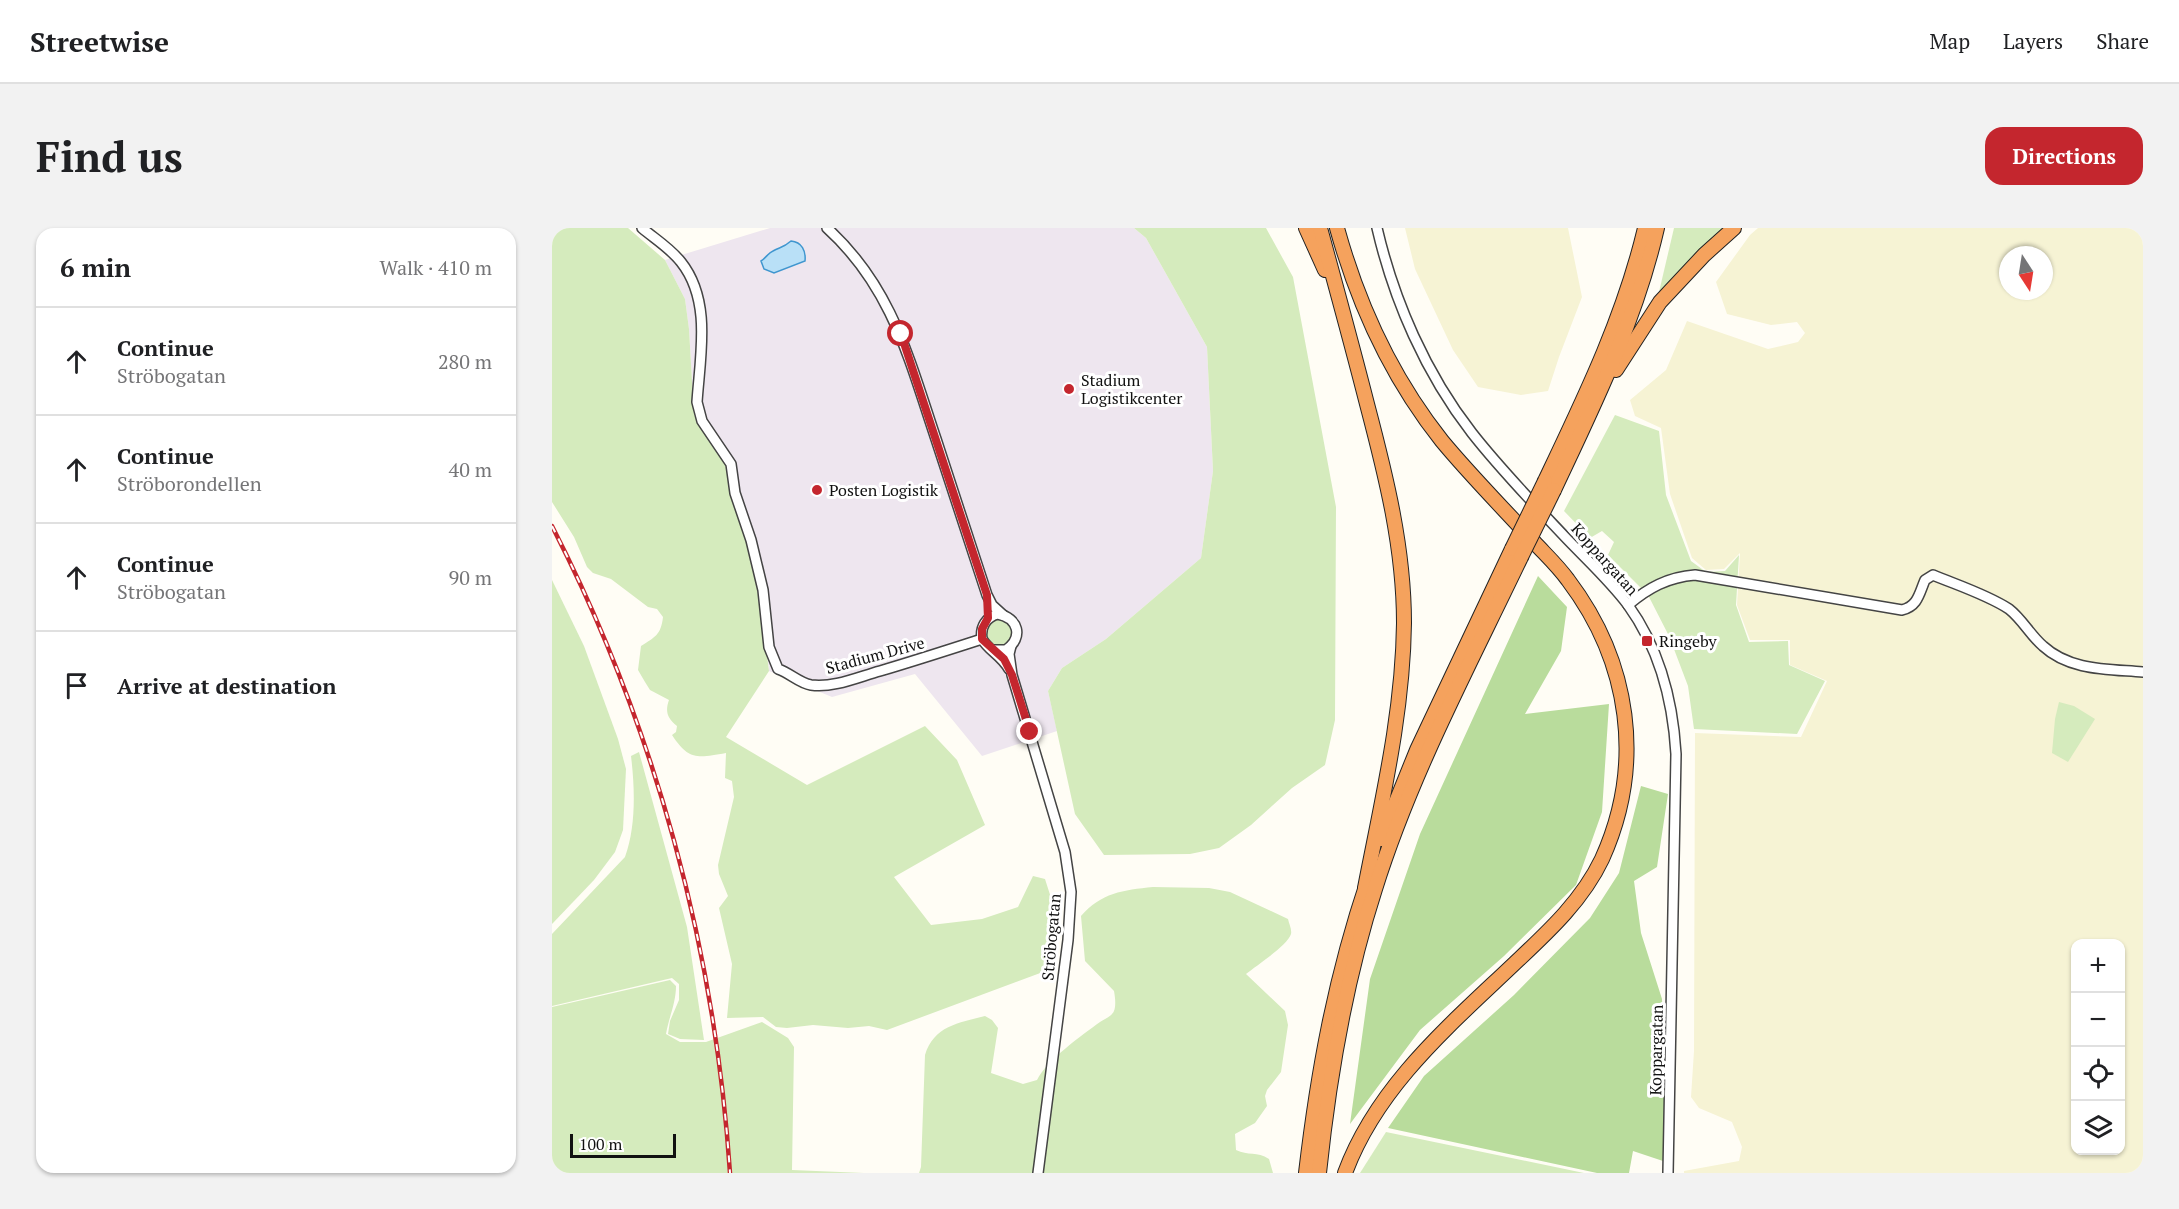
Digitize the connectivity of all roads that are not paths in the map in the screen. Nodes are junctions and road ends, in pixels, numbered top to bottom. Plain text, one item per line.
1 (642, 228) edge
2 (827, 228) edge
3 (1306, 228) edge
4 (1320, 228) edge
5 (1337, 228) edge
6 (1377, 228) edge
7 (1646, 228) edge
8 (1657, 228) edge
9 (1734, 228) edge
10 (1341, 306) junction
11 (1593, 407) junction
12 (1549, 485) junction
13 (1516, 553) junction
14 (987, 595) junction
15 (1628, 605) junction
16 (1003, 615) junction
17 (988, 618) junction
18 (982, 639) junction
19 (1011, 646) junction
20 (994, 650) junction
21 (2143, 672) edge
22 (1012, 675) junction
23 (1365, 888) junction
24 (1038, 1173) edge
25 (1306, 1173) edge
26 (1319, 1173) edge
27 (1345, 1173) edge
28 (1668, 1173) edge

1 - 18 street, Stadium Drive
2 - 14 street
3 - 10 highway
4 - 10 highway
5 - 27 highway
6 - 15 street, Koppargatan
7 - 12 highway
8 - 11 highway
9 - 11 highway
10 - 23 highway
11 - 12 highway
12 - 13 highway, bridge
13 - 23 highway
13 - 26 highway
14 - 16 street
14 - 17 street
15 - 21 street
15 - 28 street, Koppargatan
16 - 17 street
16 - 19 street
17 - 18 street
18 - 20 street
19 - 20 street
19 - 22 street, Ströbogatan
20 - 22 street, Ströbogatan
22 - 24 street, Ströbogatan
23 - 25 highway

